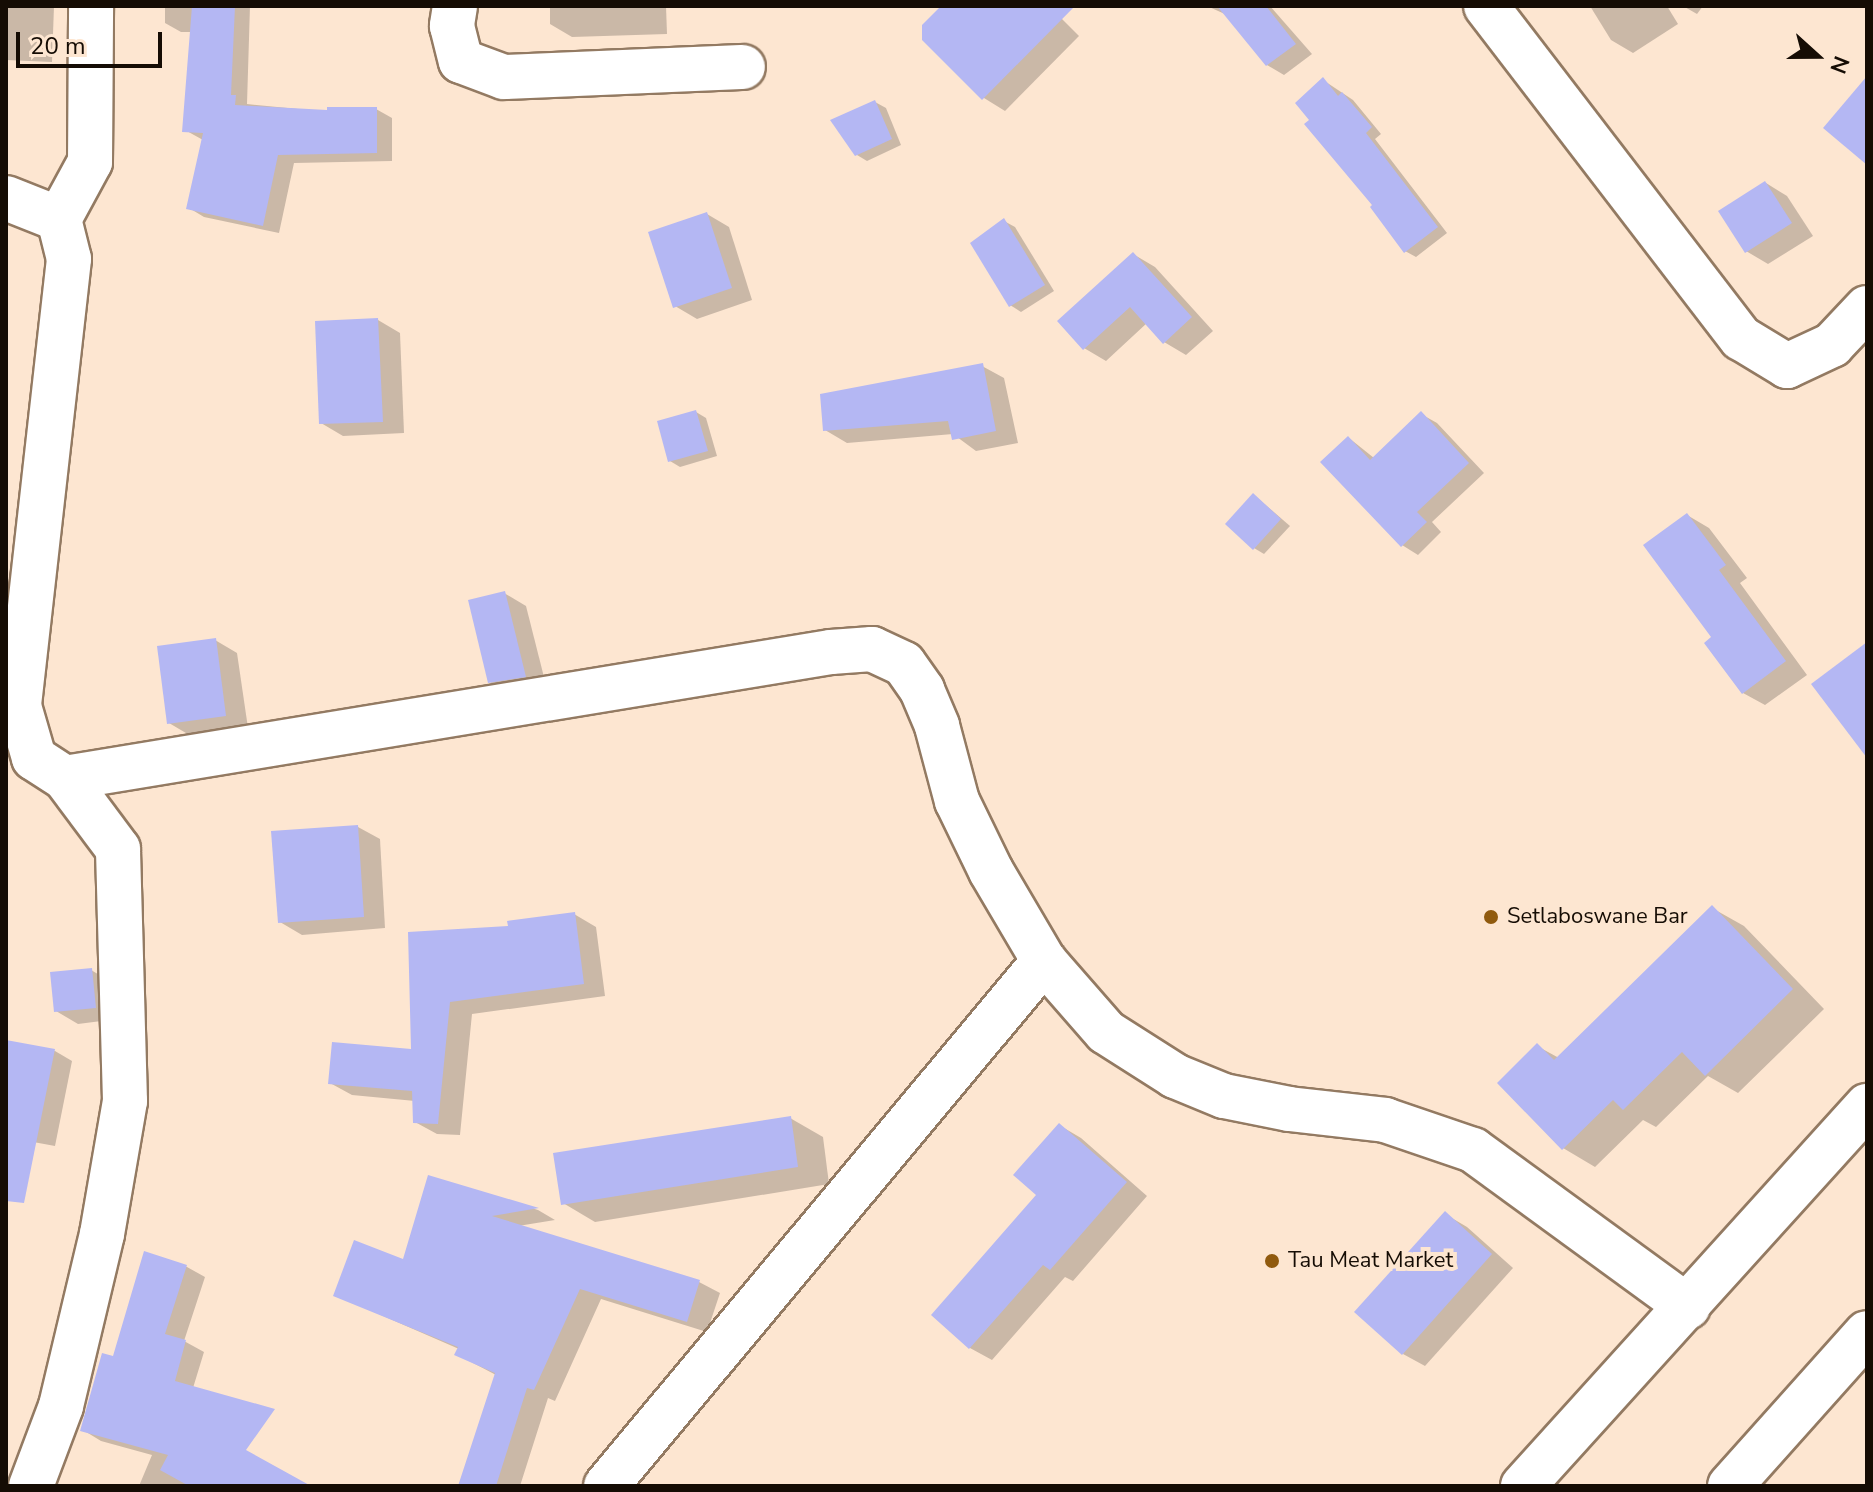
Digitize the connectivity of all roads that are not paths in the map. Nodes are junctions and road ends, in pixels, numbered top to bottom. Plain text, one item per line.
1 (91, 6) edge
2 (455, 6) edge
3 (1486, 6) edge
4 (743, 67) dead end
5 (6, 198) edge
6 (59, 219) junction
7 (1867, 308) edge
8 (12, 714) edge
9 (65, 778) junction
10 (1044, 961) junction
11 (1867, 1106) edge
12 (1688, 1307) junction
13 (1867, 1333) edge
14 (31, 1486) edge
15 (606, 1486) edge
16 (1523, 1486) edge
17 (1730, 1486) edge

1 - 6 street
2 - 4 street
3 - 7 street
5 - 6 street
6 - 8 street
8 - 9 street
9 - 10 street
9 - 14 street
10 - 12 street
10 - 15 street
11 - 12 street
12 - 16 street
13 - 17 street

